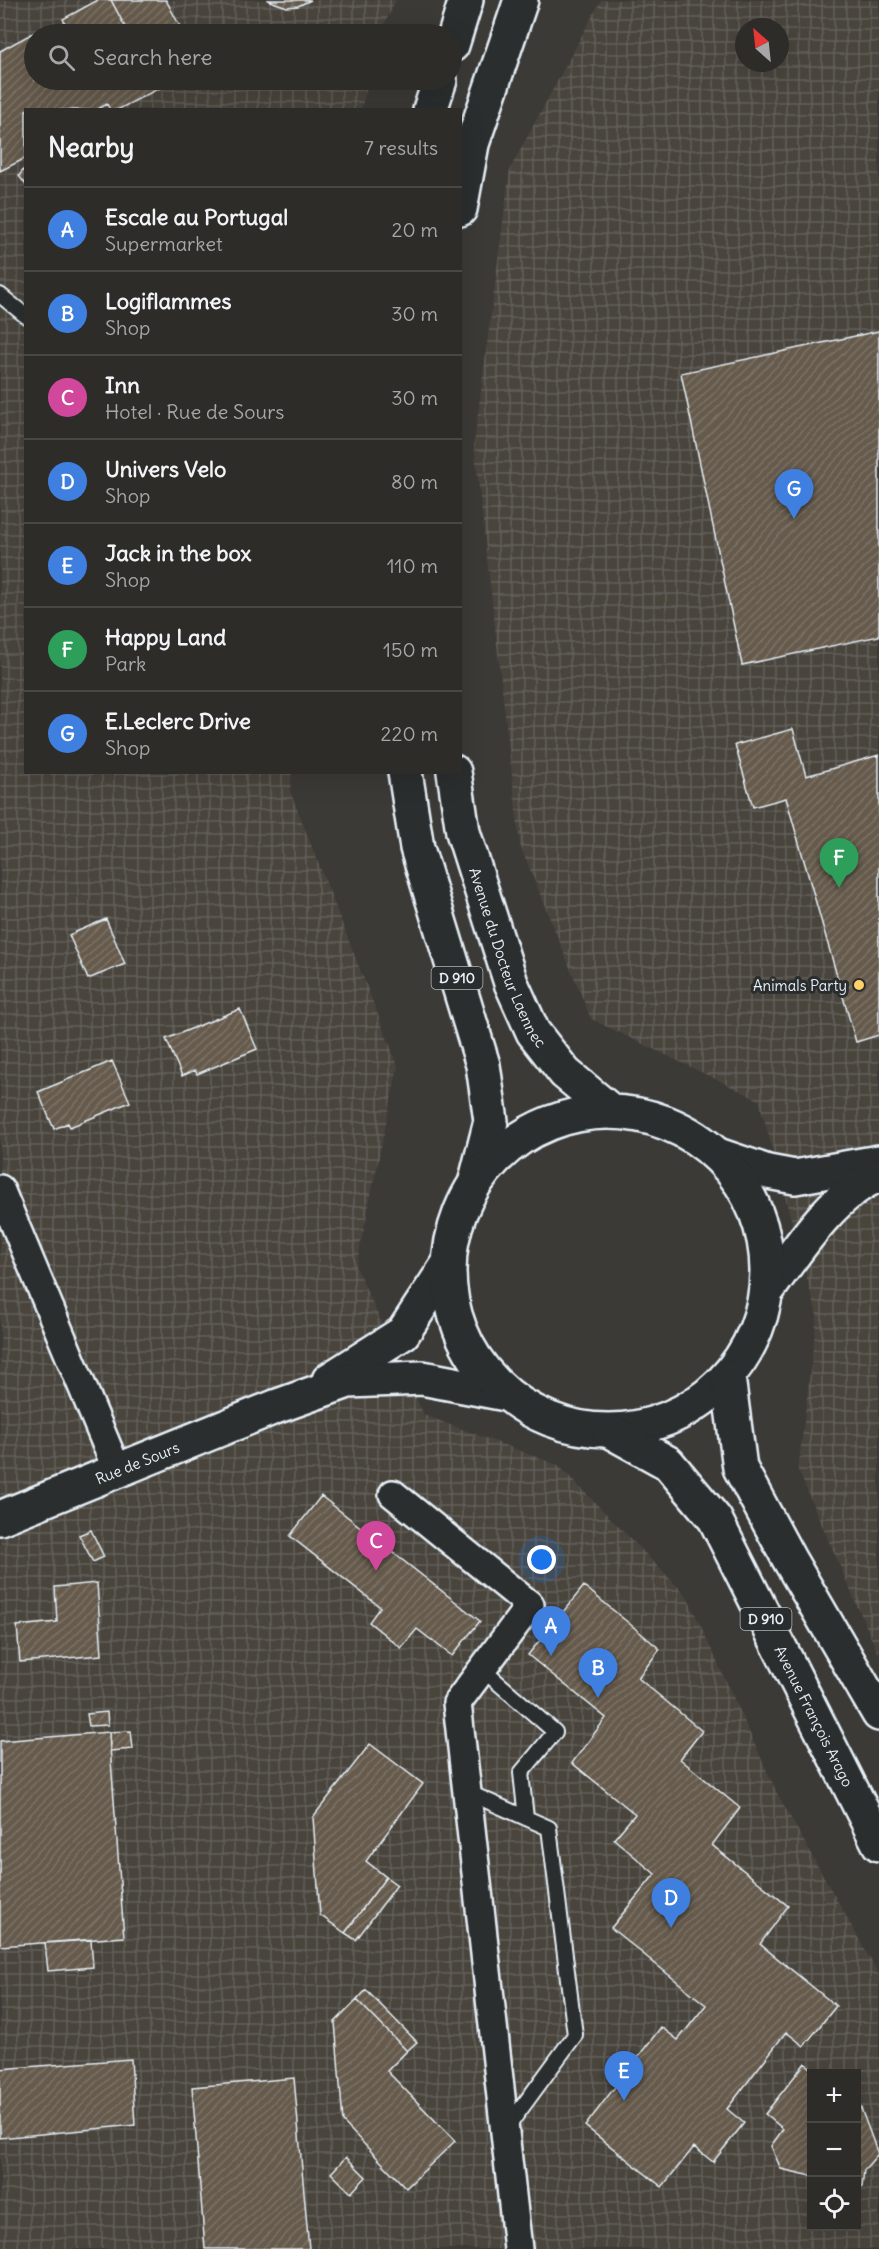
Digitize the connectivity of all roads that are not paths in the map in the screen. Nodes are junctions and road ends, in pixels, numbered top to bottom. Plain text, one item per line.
1 (466, 0) edge
2 (521, 0) edge
3 (459, 24) edge
4 (437, 90) edge
5 (431, 108) edge
6 (462, 198) edge
7 (0, 295) edge
8 (24, 314) edge
9 (405, 774) edge
10 (454, 774) edge
11 (612, 1112) junction
12 (718, 1155) junction
13 (879, 1162) edge
14 (879, 1175) edge
15 (475, 1184) junction
16 (0, 1188) edge
17 (449, 1263) junction
18 (767, 1291) junction
19 (728, 1377) junction
20 (506, 1394) junction
21 (275, 1407) junction
22 (610, 1431) junction
23 (117, 1470) junction
24 (393, 1494) dead end
25 (0, 1518) edge
26 (482, 1669) junction
27 (879, 1714) edge
28 (467, 1792) junction
29 (525, 1818) junction
30 (879, 1844) edge
31 (505, 2131) junction
32 (518, 2249) edge

1 - 3 main road
2 - 6 main road
4 - 5 main road
7 - 8 lane
9 - 15 main road, D 910
10 - 11 main road, Avenue du Docteur Laennec / D 910
11 - 12 main road
11 - 15 main road
12 - 13 main road
12 - 18 main road
14 - 18 main road
15 - 17 main road
16 - 23 street
17 - 20 main road
17 - 21 main road
18 - 19 main road
19 - 22 main road
19 - 27 main road, D 910
20 - 21 main road
20 - 22 main road
21 - 23 main road, Rue de Sours
22 - 30 main road, Avenue François Arago / D 910
23 - 25 main road, Rue de Sours
24 - 26 street
26 - 28 street
26 - 29 lane
28 - 29 lane
28 - 31 street
29 - 31 lane
31 - 32 street

